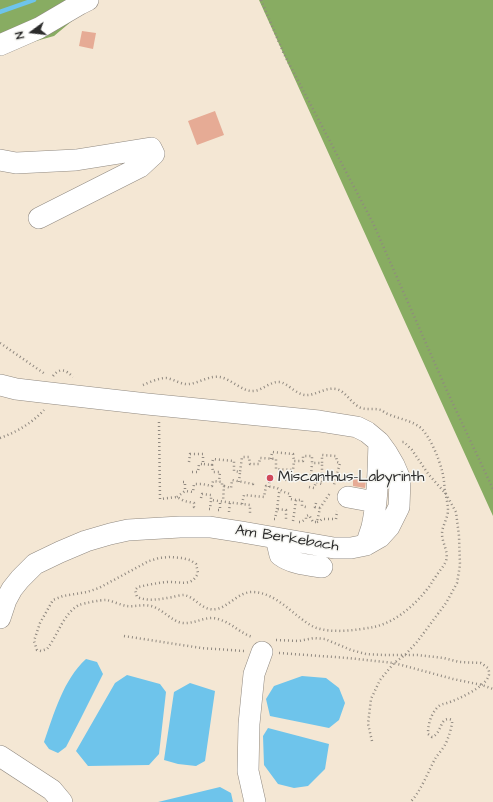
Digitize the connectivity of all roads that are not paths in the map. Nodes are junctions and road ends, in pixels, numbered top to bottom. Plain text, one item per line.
1 (88, 0) edge
2 (0, 45) edge
3 (0, 160) edge
4 (39, 218) dead end
5 (0, 385) edge
6 (379, 442) junction
7 (375, 502) junction
8 (340, 503) road end
9 (276, 538) junction
10 (366, 545) junction
11 (322, 567) dead end
12 (0, 618) edge
13 (262, 652) road end
14 (0, 756) edge
15 (62, 802) edge
16 (255, 802) edge

1 - 2 lane
3 - 4 lane
5 - 6 lane, Am Berkebach
6 - 7 lane
6 - 10 lane, Am Berkebach
7 - 8 lane
7 - 10 lane
9 - 10 lane, Am Berkebach
9 - 11 lane
9 - 12 lane, Am Berkebach
13 - 16 lane
14 - 15 lane

